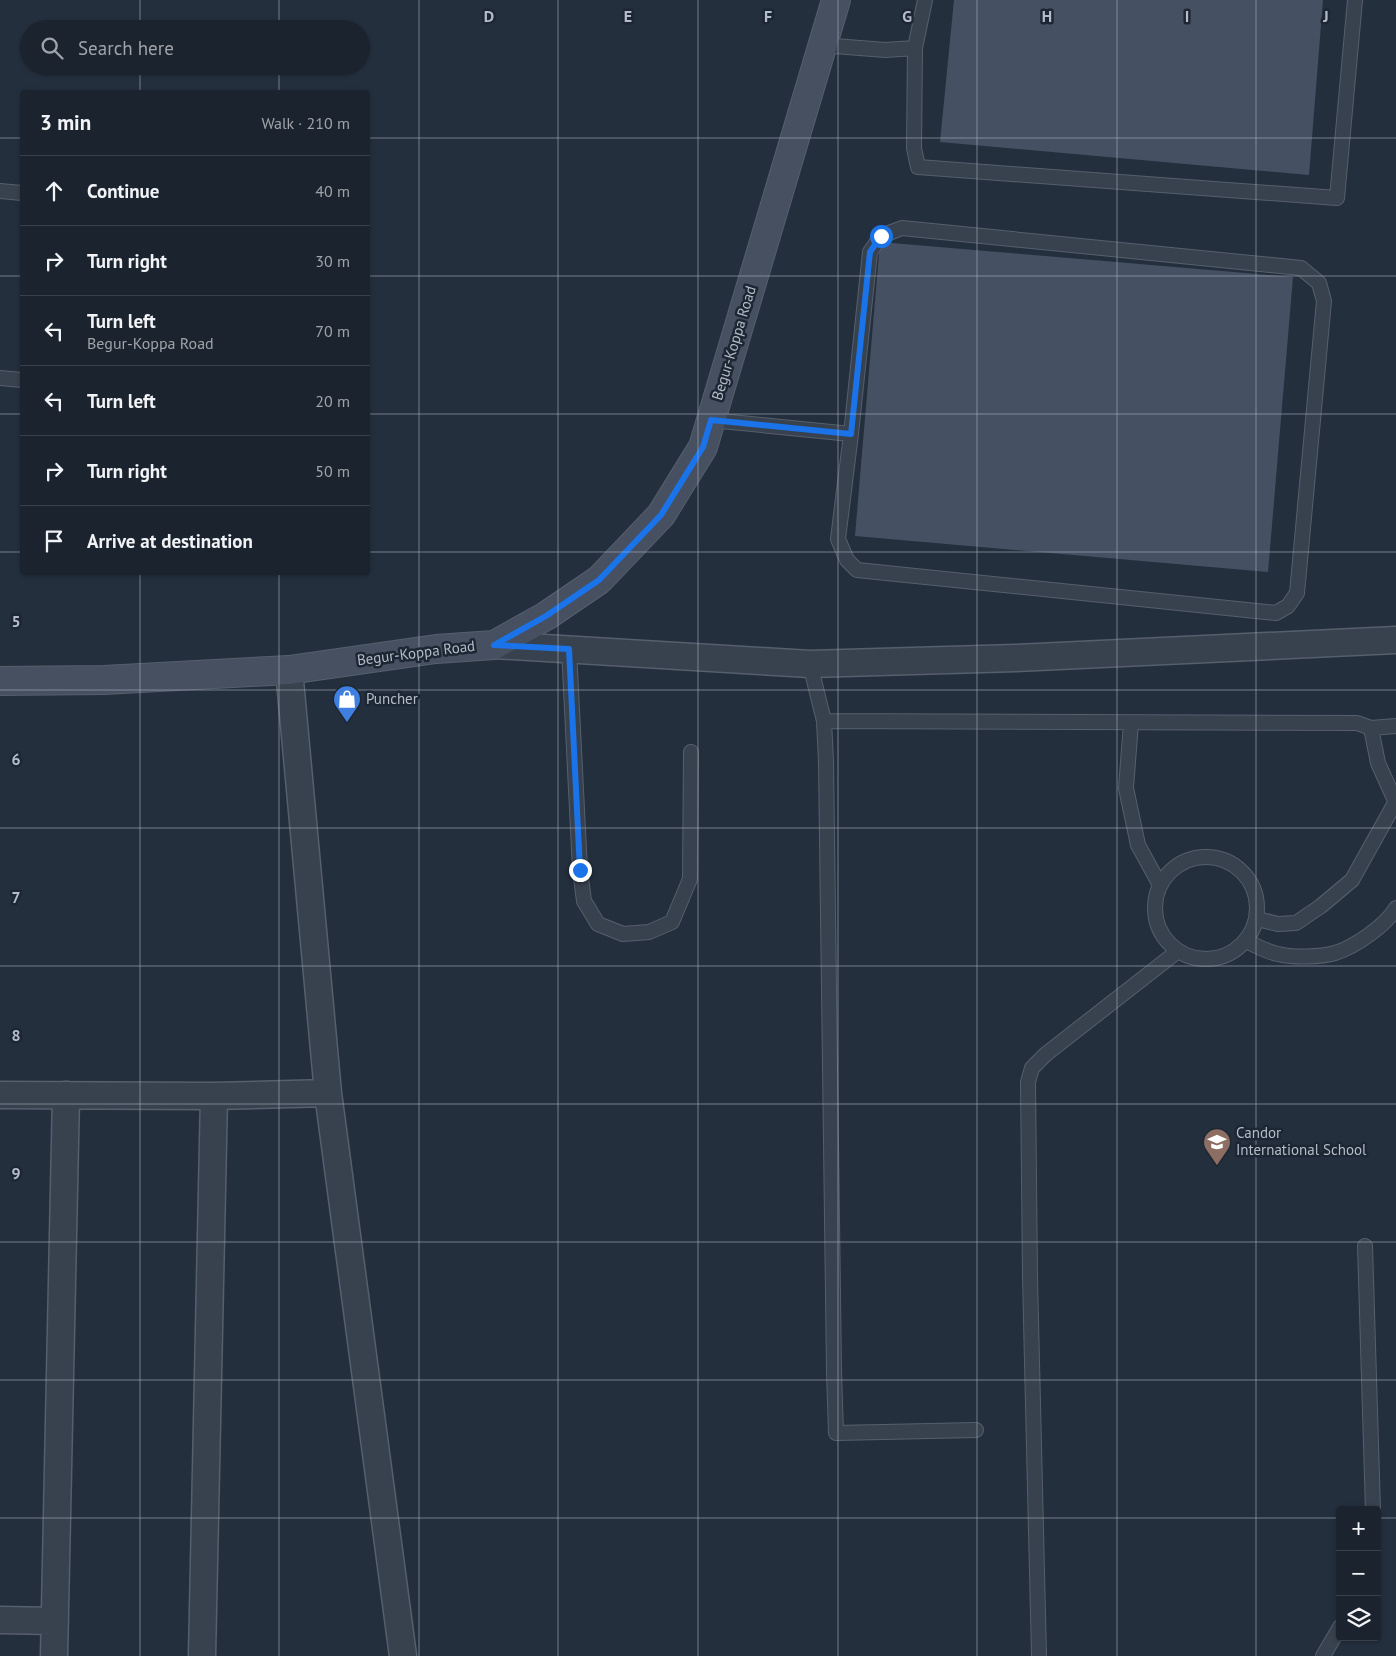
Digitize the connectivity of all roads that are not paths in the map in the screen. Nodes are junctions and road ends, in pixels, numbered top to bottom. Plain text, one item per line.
1 (836, 0) edge
2 (925, 0) edge
3 (1355, 0) edge
4 (822, 45) junction
5 (915, 48) junction
6 (20, 190) edge
7 (0, 191) edge
8 (0, 378) edge
9 (20, 380) edge
10 (711, 420) junction
11 (851, 434) junction
12 (1396, 640) edge
13 (494, 645) junction
14 (569, 649) junction
15 (810, 664) junction
16 (289, 670) junction
17 (0, 681) edge
18 (824, 722) junction
19 (1131, 723) junction
20 (1396, 726) edge
21 (1371, 728) junction
22 (692, 752) dead end
23 (1396, 803) edge
24 (1160, 885) junction
25 (1396, 908) edge
26 (1257, 919) junction
27 (1246, 941) junction
28 (1178, 951) junction
29 (328, 1093) junction
30 (0, 1095) edge
31 (66, 1095) junction
32 (214, 1096) junction
33 (1366, 1246) dead end
34 (976, 1430) dead end
35 (1373, 1506) edge
36 (0, 1620) edge
37 (55, 1621) junction
38 (1336, 1634) edge
39 (54, 1656) edge
40 (202, 1656) edge
41 (403, 1656) edge
42 (1039, 1656) edge
43 (1323, 1656) edge

1 - 4 main road, Begur-Koppa Road
2 - 5 lane
3 - 5 lane
4 - 5 lane
4 - 10 main road, Begur-Koppa Road
6 - 7 lane
8 - 9 lane
10 - 11 lane
10 - 13 main road, Begur-Koppa Road
11 - 11 lane
12 - 15 street
13 - 14 street
13 - 16 main road, Begur-Koppa Road
14 - 15 street
14 - 22 lane
15 - 18 lane
16 - 17 main road, Begur-Koppa Road
16 - 29 street
18 - 19 lane
18 - 34 lane
19 - 21 lane
19 - 24 lane
20 - 21 lane
21 - 23 lane
23 - 26 lane
24 - 26 lane
24 - 28 lane
25 - 27 lane
26 - 27 lane
27 - 28 lane
28 - 42 lane
29 - 32 street
29 - 41 street
30 - 31 street
31 - 32 street
31 - 37 street
32 - 40 street
33 - 35 lane
36 - 37 street
37 - 39 street
38 - 43 lane

